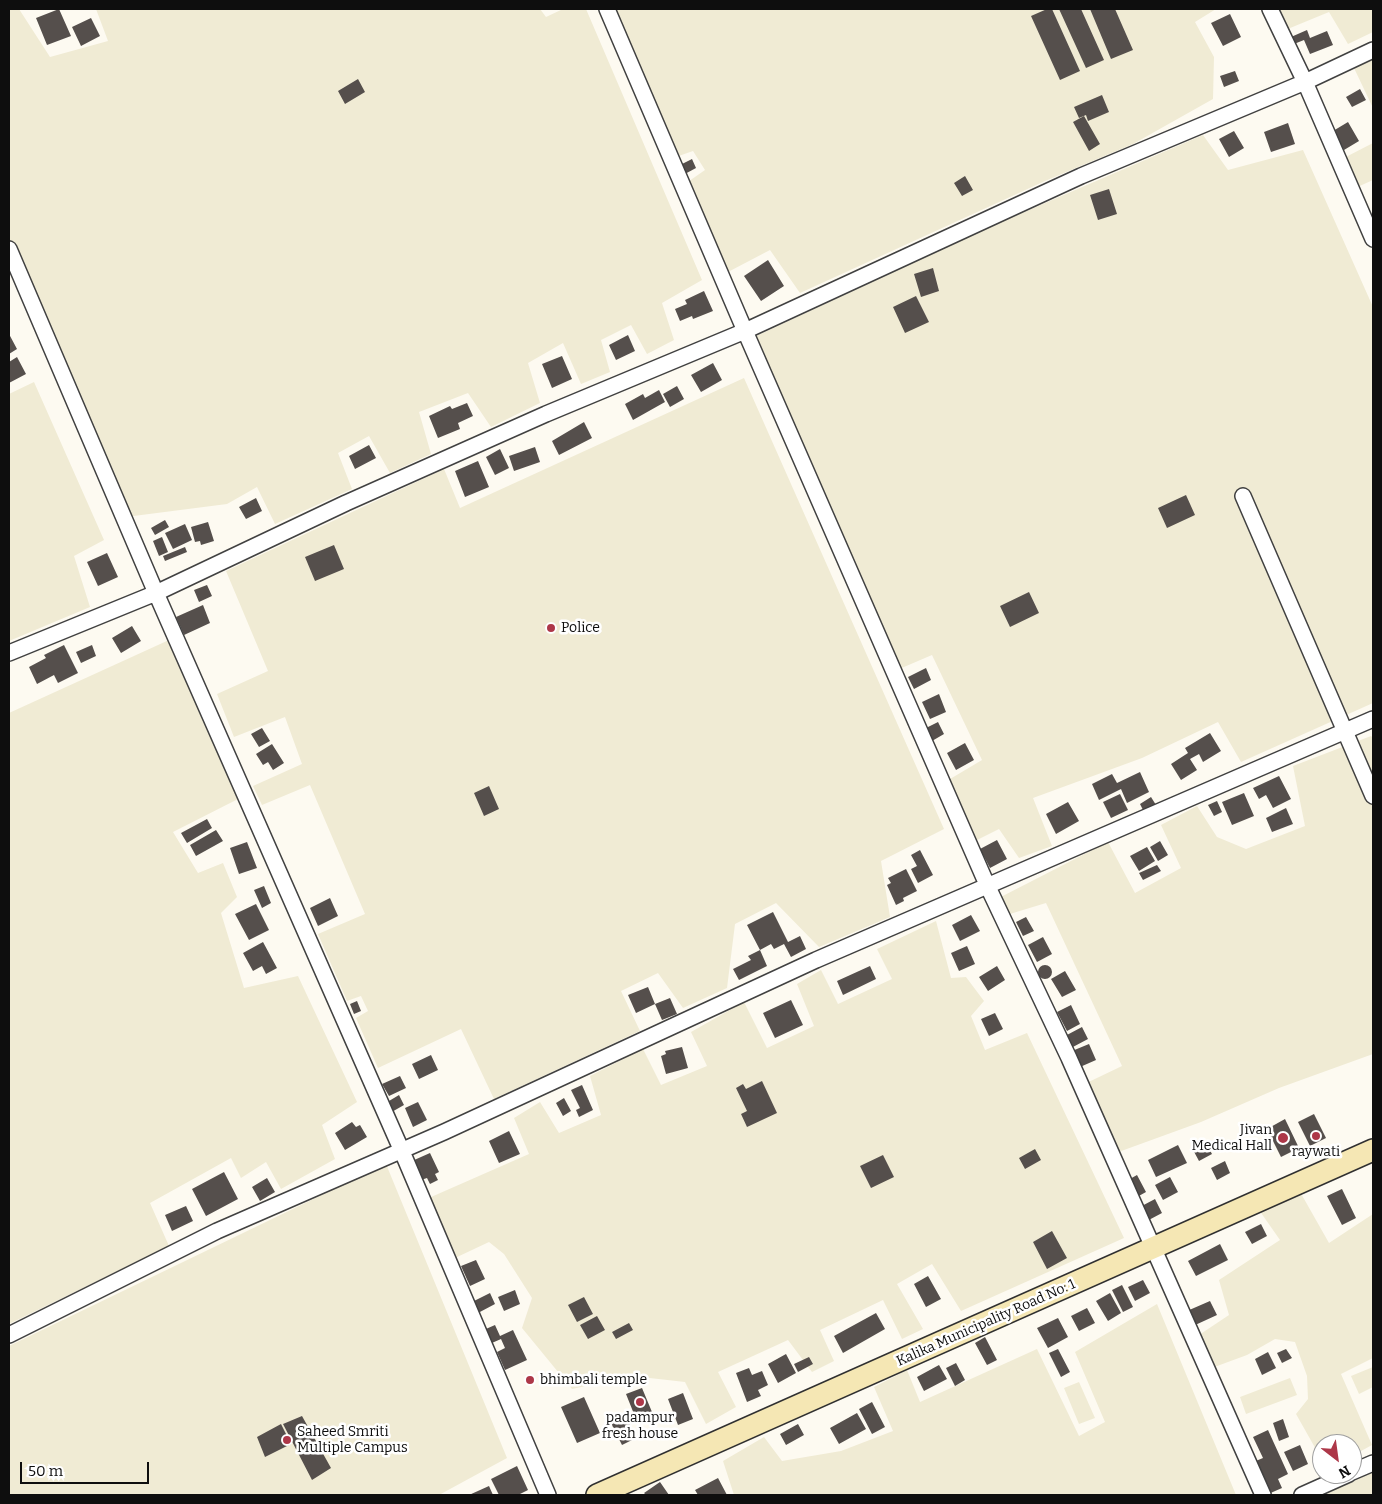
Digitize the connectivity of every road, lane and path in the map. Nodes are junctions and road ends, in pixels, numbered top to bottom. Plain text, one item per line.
1 (607, 9) edge
2 (1270, 9) edge
3 (1373, 50) edge
4 (1305, 82) junction
5 (1373, 239) edge
6 (9, 249) edge
7 (745, 331) junction
8 (1243, 496) dead end
9 (156, 593) junction
10 (9, 653) edge
11 (1373, 719) edge
12 (1345, 732) junction
13 (1373, 796) edge
14 (988, 887) junction
15 (400, 1149) junction
16 (1373, 1150) edge
17 (1154, 1249) junction
18 (9, 1335) edge
19 (1326, 1484) edge
20 (548, 1495) edge
21 (597, 1495) edge
22 (1263, 1495) edge
23 (1302, 1495) edge

1 - 7 street
2 - 4 street
3 - 4 street
4 - 5 street
4 - 7 street
6 - 9 street
7 - 9 street
7 - 14 street
8 - 12 street
9 - 10 street
9 - 15 street
11 - 12 street
12 - 13 street
12 - 14 street
14 - 15 street
14 - 17 street
15 - 18 street
15 - 20 street
16 - 17 street, Kalika Municipality Road No: 1
17 - 21 street, Kalika Municipality Road No: 1
17 - 22 street
19 - 23 street

